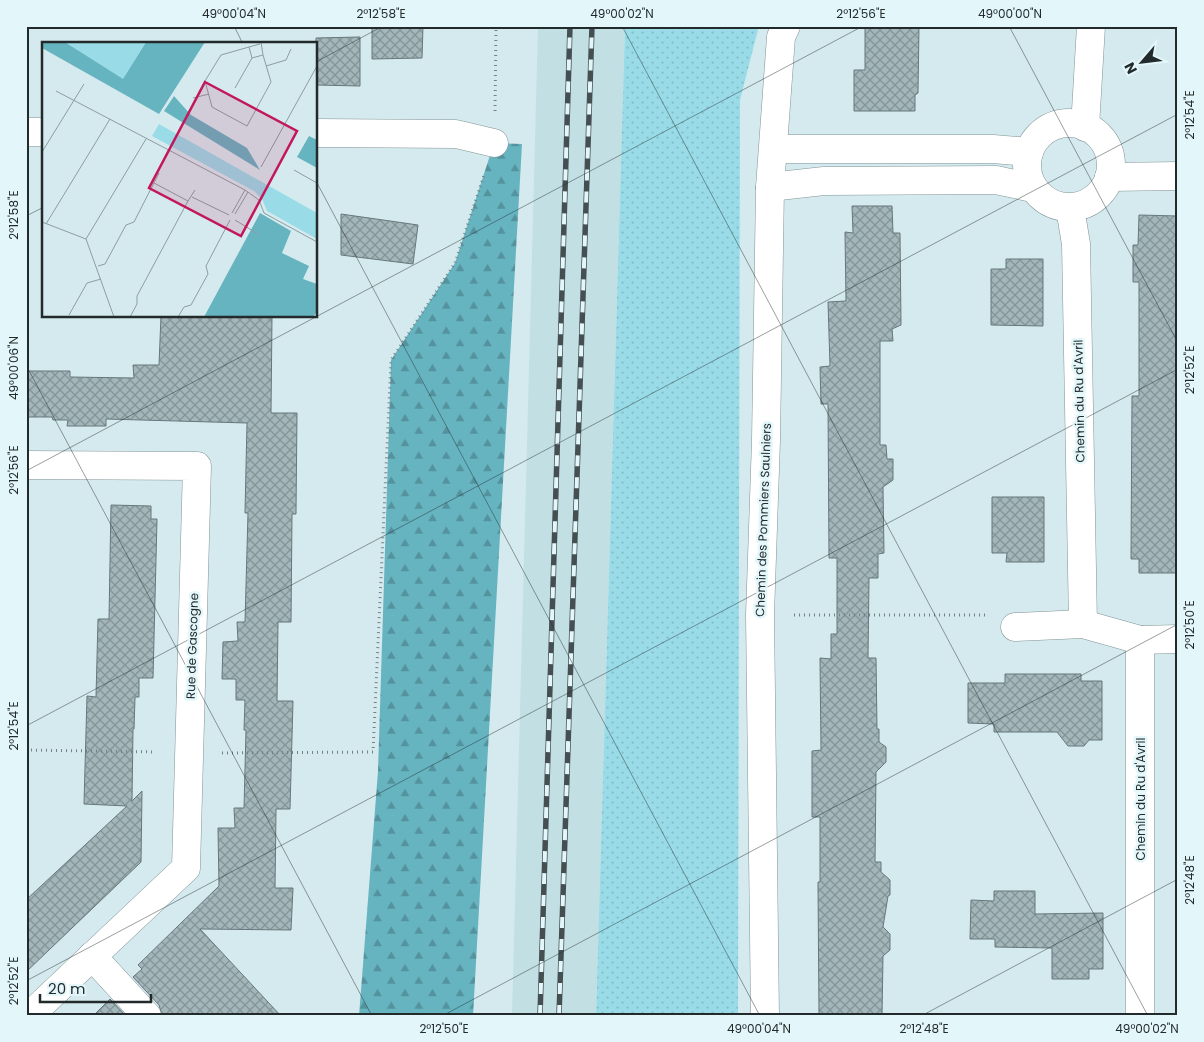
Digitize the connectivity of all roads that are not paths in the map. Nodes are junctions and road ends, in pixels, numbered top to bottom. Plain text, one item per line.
1 (786, 26) edge
2 (1091, 26) edge
3 (1085, 127) junction
4 (26, 132) edge
5 (42, 132) edge
6 (318, 133) edge
7 (494, 143) road end
8 (774, 149) junction
9 (1029, 152) junction
10 (1178, 176) edge
11 (1109, 177) junction
12 (770, 187) junction
13 (1033, 188) junction
14 (1070, 208) junction
15 (26, 464) edge
16 (1083, 624) junction
17 (1015, 627) road end
18 (1178, 639) edge
19 (1140, 640) junction
20 (92, 956) junction
21 (29, 1016) edge
22 (147, 1016) edge
23 (765, 1016) edge
24 (1140, 1016) edge

1 - 8 street, Chemin des Pommiers Saulniers
2 - 3 street
3 - 9 street
3 - 11 street
4 - 5 street
6 - 7 street
8 - 9 street
8 - 12 street, Chemin des Pommiers Saulniers
9 - 13 street
10 - 11 street
11 - 14 street
12 - 13 street
12 - 23 street, Chemin des Pommiers Saulniers
13 - 14 street
14 - 16 street, Chemin du Ru d'Avril
15 - 20 street, Rue de Gascogne
16 - 17 street
16 - 19 street
18 - 19 street
19 - 24 street, Chemin du Ru d'Avril
20 - 21 street, Rue de Gascogne
20 - 22 street

